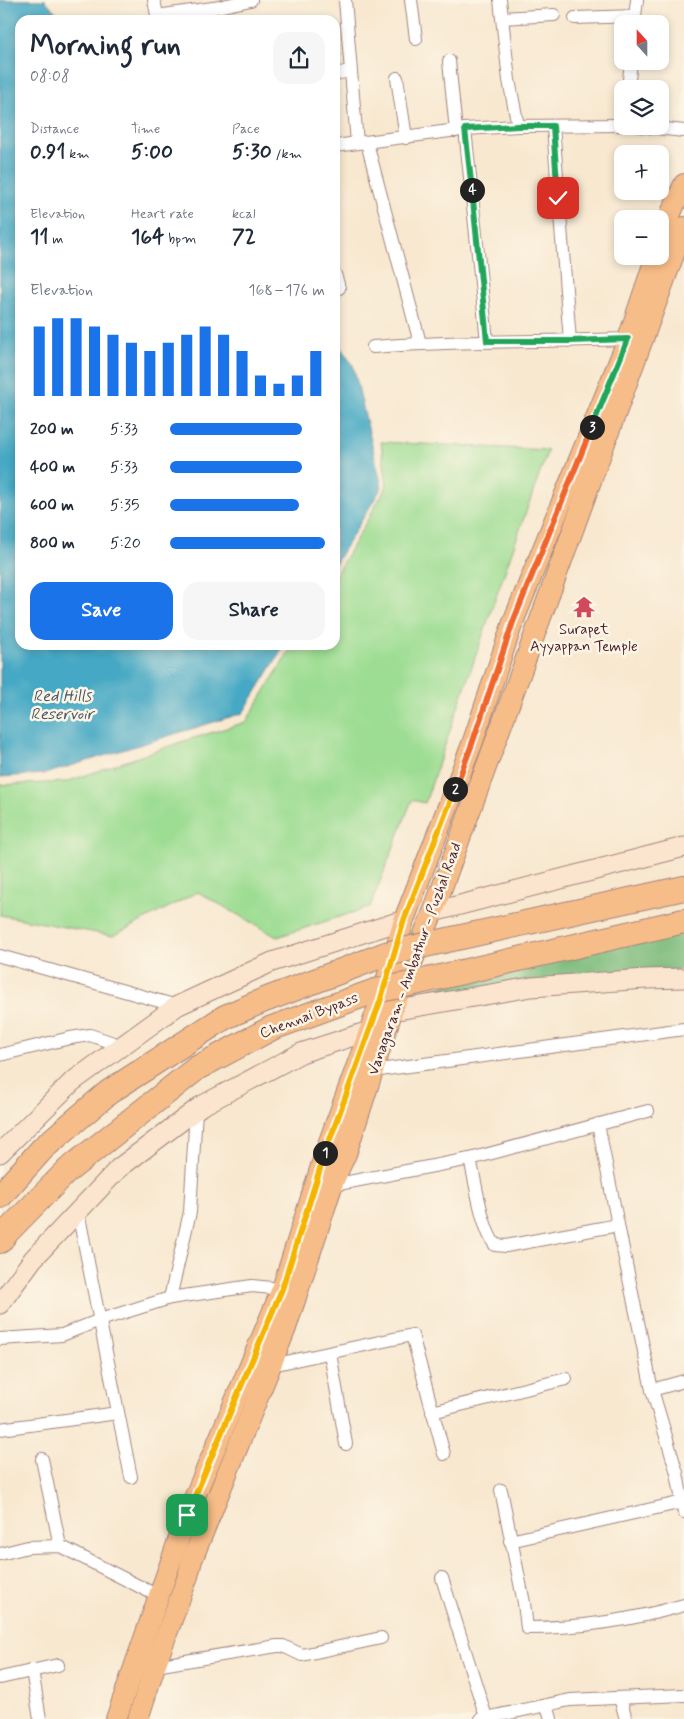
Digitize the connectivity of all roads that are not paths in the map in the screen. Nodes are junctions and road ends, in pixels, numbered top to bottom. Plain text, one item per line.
1 (154, 0) edge
2 (251, 0) edge
3 (345, 0) edge
4 (411, 0) edge
5 (500, 0) edge
6 (637, 0) edge
7 (201, 5) edge
8 (156, 15) edge
9 (167, 15) edge
10 (554, 15) dead end
11 (636, 15) edge
12 (502, 18) junction
13 (575, 18) dead end
14 (614, 19) edge
15 (416, 39) dead end
16 (449, 61) dead end
17 (350, 71) junction
18 (340, 73) edge
19 (397, 78) dead end
20 (614, 125) edge
21 (518, 126) junction
22 (553, 126) junction
23 (669, 129) edge
24 (461, 130) junction
25 (684, 131) edge
26 (406, 138) junction
27 (362, 143) junction
28 (340, 145) edge
29 (684, 184) edge
30 (669, 222) edge
31 (684, 227) edge
32 (669, 245) edge
33 (657, 265) edge
34 (658, 265) edge
35 (628, 339) junction
36 (487, 341) junction
37 (570, 341) junction
38 (420, 343) junction
39 (373, 347) dead end
40 (540, 556) junction
41 (560, 564) junction
42 (684, 847) edge
43 (684, 888) edge
44 (433, 912) junction
45 (404, 920) junction
46 (684, 921) edge
47 (0, 956) edge
48 (21, 962) junction
49 (0, 966) edge
50 (684, 978) edge
51 (177, 1006) junction
52 (383, 1024) junction
53 (684, 1029) edge
54 (122, 1046) junction
55 (0, 1055) edge
56 (372, 1071) junction
57 (196, 1110) junction
58 (648, 1111) dead end
59 (598, 1124) junction
60 (0, 1153) edge
61 (470, 1159) junction
62 (333, 1185) junction
63 (0, 1196) edge
64 (78, 1212) junction
65 (618, 1225) junction
66 (0, 1241) edge
67 (282, 1289) junction
68 (170, 1298) junction
69 (0, 1304) edge
70 (100, 1320) junction
71 (0, 1339) edge
72 (330, 1353) junction
73 (272, 1365) junction
74 (566, 1379) dead end
75 (684, 1382) edge
76 (652, 1390) junction
77 (432, 1412) junction
78 (118, 1413) junction
79 (0, 1429) edge
80 (346, 1444) dead end
81 (444, 1454) dead end
82 (42, 1459) dead end
83 (131, 1477) dead end
84 (501, 1490) dead end
85 (684, 1507) edge
86 (510, 1541) junction
87 (60, 1546) junction
88 (0, 1554) edge
89 (442, 1578) dead end
90 (160, 1597) junction
91 (684, 1605) edge
92 (381, 1638) dead end
93 (58, 1665) dead end
94 (155, 1666) junction
95 (32, 1670) junction
96 (0, 1678) edge
97 (684, 1695) edge
98 (620, 1698) junction
99 (547, 1705) junction
100 (483, 1718) edge
101 (40, 1719) edge
102 (116, 1719) edge
103 (138, 1719) edge
104 (551, 1719) edge
105 (626, 1719) edge

1 - 8 street
2 - 7 street
3 - 17 street
4 - 15 street
5 - 12 street
6 - 11 street
7 - 9 street
10 - 12 street
12 - 21 street
13 - 14 street
16 - 24 street
17 - 18 street
17 - 27 street
19 - 26 street
20 - 22 street
21 - 22 street
21 - 24 street
22 - 37 street
23 - 25 street
24 - 26 street
24 - 36 street
26 - 27 street
27 - 28 street
27 - 38 street
29 - 30 main road
31 - 32 main road, Vanagaram - Ambathur - Puzhal Road
33 - 35 main road
34 - 41 main road, Vanagaram - Ambathur - Puzhal Road
35 - 37 street
35 - 40 main road
36 - 37 street
36 - 38 street
38 - 39 street
40 - 41 main road
40 - 45 main road
41 - 44 main road, Vanagaram - Ambathur - Puzhal Road
42 - 44 street
43 - 63 highway, Chennai Bypass, bridge
44 - 52 main road, Vanagaram - Ambathur - Puzhal Road
45 - 51 street
45 - 52 main road
46 - 66 highway, Chennai Bypass, bridge
47 - 48 street
48 - 49 street
48 - 51 street
50 - 52 street
51 - 54 street
52 - 56 main road, Vanagaram - Ambathur - Puzhal Road
52 - 57 street
52 - 67 main road
53 - 56 street
54 - 55 street
54 - 60 street
56 - 62 main road, Vanagaram - Ambathur - Puzhal Road
57 - 64 street
57 - 68 street
58 - 59 street
59 - 61 street
59 - 65 street
61 - 62 street
61 - 65 street
62 - 73 main road, Vanagaram - Ambathur - Puzhal Road
64 - 69 street
64 - 70 street
65 - 76 street
67 - 68 street
67 - 90 main road
68 - 70 street
70 - 71 street
70 - 78 street
72 - 73 street
72 - 77 street
72 - 80 street
73 - 94 main road, Vanagaram - Ambathur - Puzhal Road
74 - 77 street
75 - 76 street
76 - 85 street
77 - 81 street
78 - 79 street
78 - 83 street
82 - 87 street
84 - 86 street
85 - 86 street
86 - 91 street
87 - 88 street
87 - 90 street
89 - 100 street
90 - 102 main road
92 - 94 street
93 - 95 street
94 - 103 main road, Vanagaram - Ambathur - Puzhal Road
95 - 96 street
95 - 101 street
97 - 98 street
98 - 99 street
98 - 105 street
99 - 100 street
99 - 104 street

